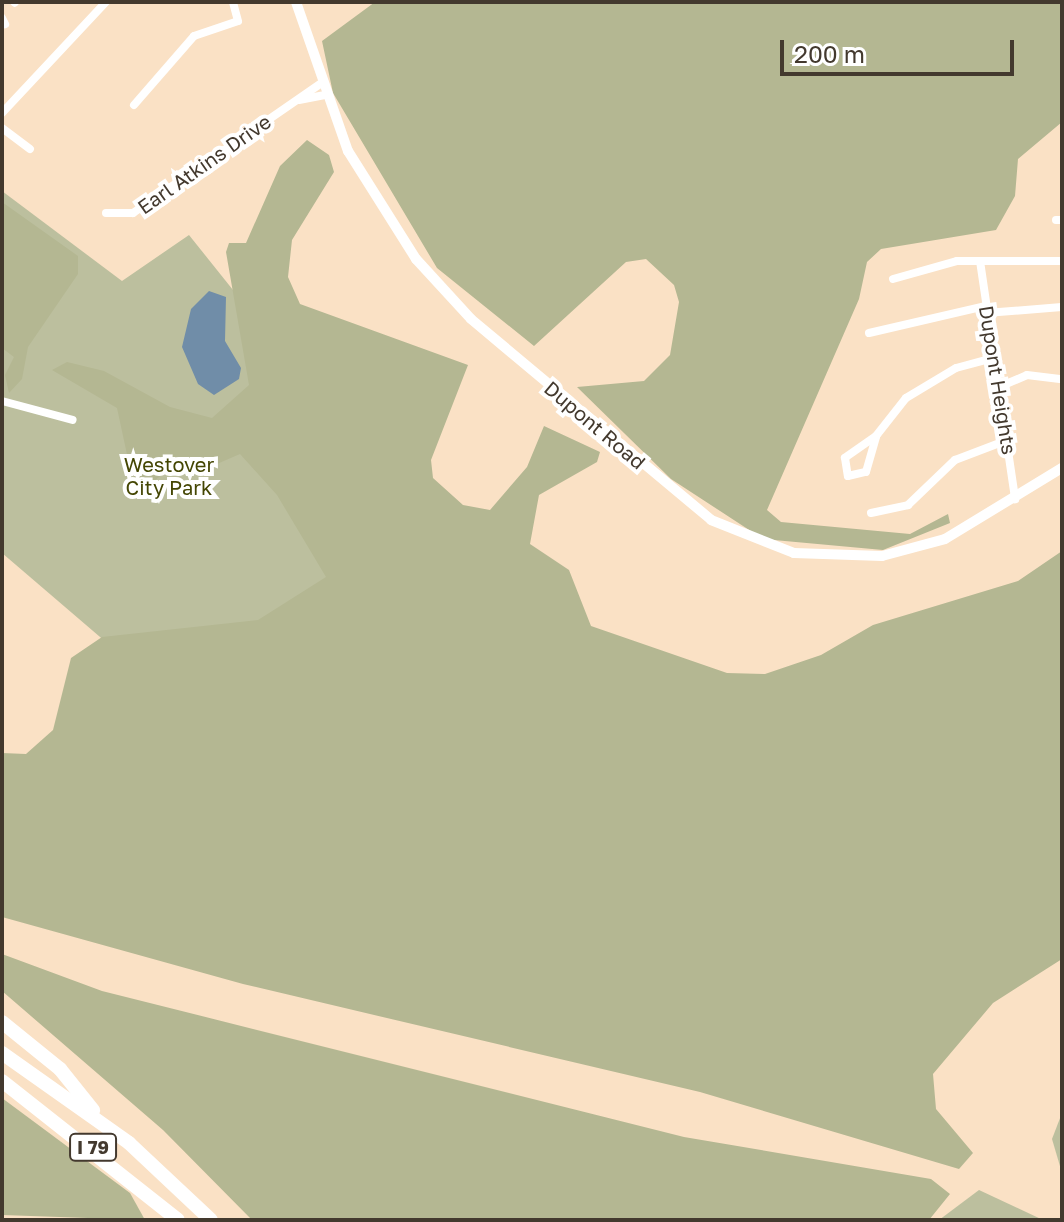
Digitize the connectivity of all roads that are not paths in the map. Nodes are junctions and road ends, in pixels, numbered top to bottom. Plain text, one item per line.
1 (106, 2) edge
2 (233, 2) edge
3 (296, 2) edge
4 (322, 90) junction
5 (134, 105) dead end
6 (2, 113) edge
7 (2, 128) edge
8 (30, 149) dead end
9 (106, 213) dead end
10 (980, 261) junction
11 (1062, 261) edge
12 (893, 279) dead end
13 (1062, 307) edge
14 (986, 309) junction
15 (869, 333) dead end
16 (993, 358) junction
17 (1062, 379) edge
18 (999, 387) junction
19 (2, 401) edge
20 (73, 420) dead end
21 (876, 436) junction
22 (1010, 439) junction
23 (1062, 468) edge
24 (1015, 499) junction
25 (871, 513) dead end
26 (2, 1022) edge
27 (2, 1053) edge
28 (2, 1081) edge
29 (106, 1126) junction
30 (178, 1220) edge
31 (211, 1220) edge

1 - 6 street
2 - 5 street
3 - 4 street, Dupont Road
4 - 9 street, Earl Atkins Drive
4 - 24 street, Dupont Road
7 - 8 street
10 - 11 street
10 - 12 street
10 - 14 street, Dupont Heights
13 - 14 street
14 - 15 street
14 - 16 street, Dupont Heights
16 - 18 street, Dupont Heights
16 - 21 street
17 - 18 street
18 - 22 street, Dupont Heights
19 - 20 street
21 - 21 street
22 - 24 street, Dupont Heights
22 - 25 street
23 - 24 street, Dupont Road
26 - 29 highway
27 - 29 highway, I 79
28 - 30 highway, I 79
29 - 31 highway, I 79

